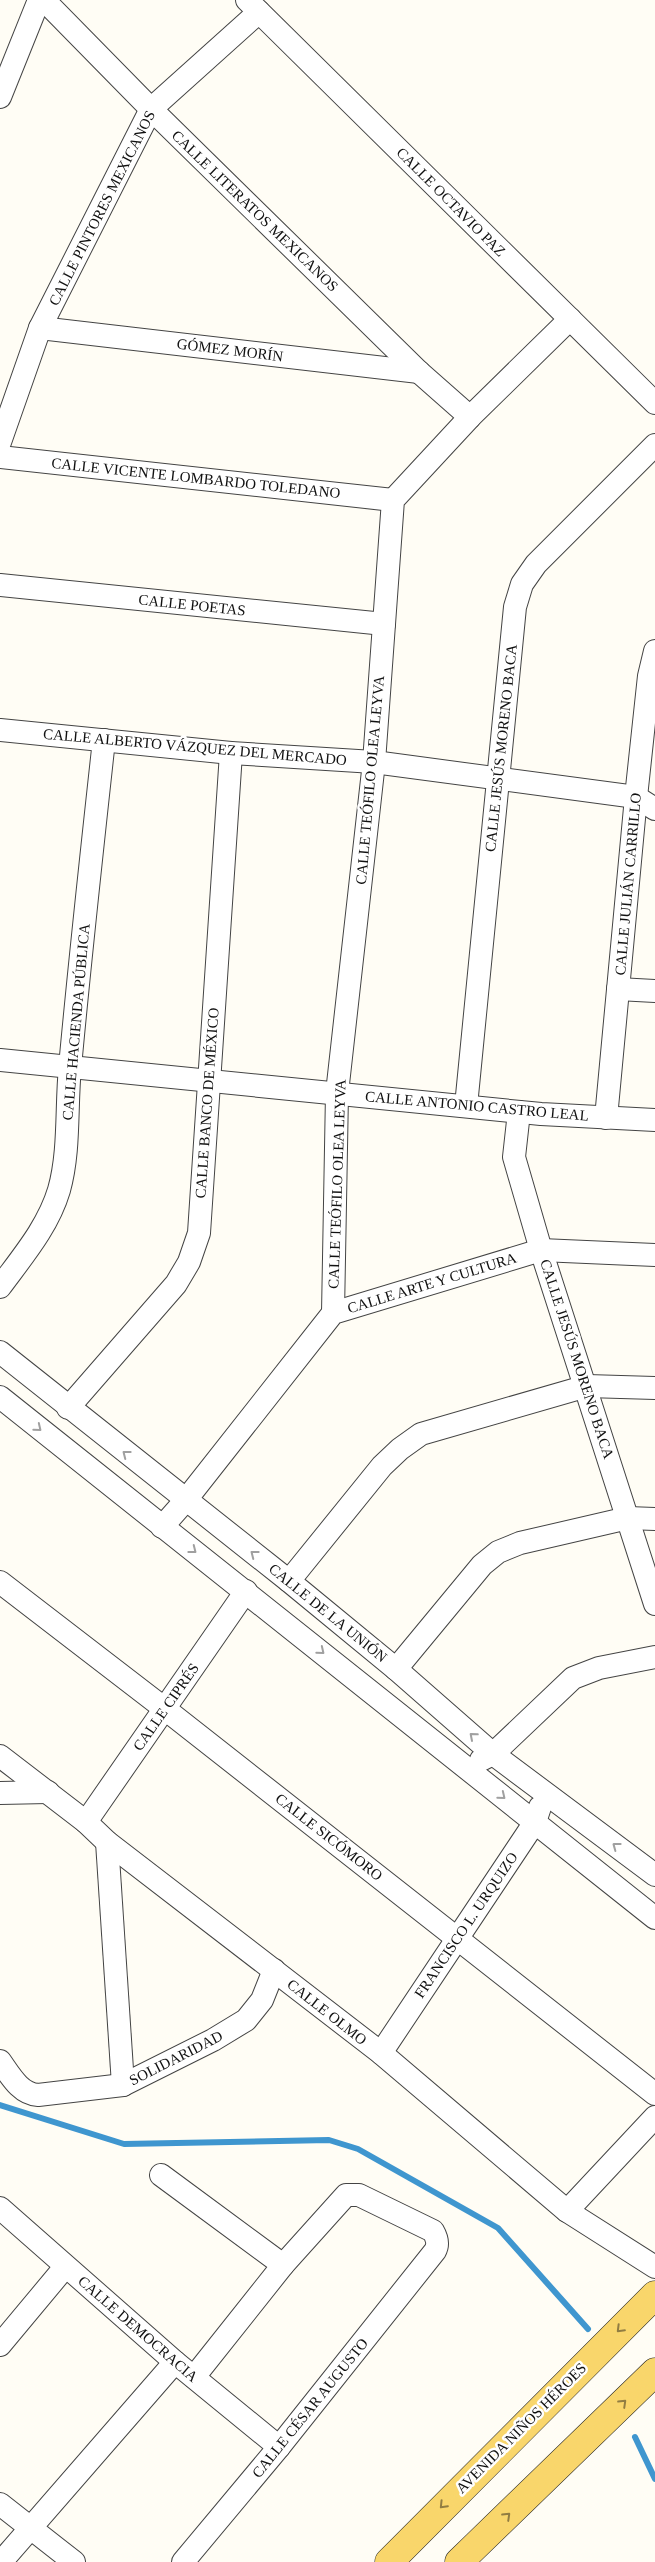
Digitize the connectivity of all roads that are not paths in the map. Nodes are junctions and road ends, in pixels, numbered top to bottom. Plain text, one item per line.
1 (39, 0) edge
2 (44, 0) edge
3 (253, 6) edge
4 (0, 97) edge
5 (151, 109) junction
6 (570, 319) junction
7 (40, 328) junction
8 (419, 372) junction
9 (655, 404) edge
10 (470, 417) junction
11 (0, 442) edge
12 (655, 445) edge
13 (0, 457) edge
14 (393, 500) junction
15 (0, 585) edge
16 (384, 624) junction
17 (655, 651) edge
18 (0, 730) edge
19 (104, 740) junction
20 (231, 753) junction
21 (374, 762) junction
22 (498, 777) junction
23 (636, 798) junction
24 (655, 809) edge
25 (618, 989) junction
26 (655, 990) edge
27 (0, 1060) edge
28 (69, 1069) junction
29 (207, 1082) junction
30 (337, 1093) junction
31 (466, 1106) junction
32 (519, 1112) junction
33 (606, 1118) junction
34 (655, 1120) edge
35 (541, 1250) junction
36 (655, 1255) edge
37 (0, 1287) edge
38 (333, 1313) junction
39 (0, 1352) edge
40 (586, 1386) junction
41 (655, 1388) edge
42 (0, 1397) edge
43 (68, 1408) junction
44 (186, 1501) junction
45 (628, 1518) junction
46 (655, 1519) edge
47 (162, 1527) junction
48 (289, 1581) junction
49 (0, 1582) edge
50 (246, 1591) junction
51 (655, 1604) edge
52 (655, 1658) edge
53 (396, 1669) junction
54 (165, 1709) junction
55 (493, 1754) junction
56 (0, 1756) edge
57 (466, 1767) junction
58 (48, 1792) junction
59 (0, 1793) edge
60 (545, 1794) junction
61 (86, 1822) junction
62 (535, 1822) junction
63 (107, 1842) junction
64 (654, 1872) edge
65 (655, 1918) edge
66 (457, 1938) junction
67 (274, 1970) junction
68 (381, 2053) junction
69 (0, 2061) edge
70 (123, 2085) junction
71 (655, 2094) edge
72 (655, 2116) edge
73 (161, 2175) dead end
74 (0, 2208) edge
75 (567, 2211) junction
76 (283, 2265) junction
77 (65, 2267) junction
78 (655, 2267) edge
79 (655, 2294) edge
80 (0, 2345) edge
81 (175, 2362) junction
82 (655, 2372) edge
83 (194, 2377) junction
84 (280, 2447) junction
85 (0, 2504) edge
86 (30, 2526) junction
87 (1, 2562) edge
88 (74, 2562) edge
89 (183, 2562) edge
90 (389, 2562) edge
91 (459, 2562) edge

1 - 4 street
2 - 5 street, CALLE LITERATOS MEXICANOS
3 - 5 street, CALLE PINTORES MEXICANOS
3 - 6 street, CALLE OCTAVIO PAZ
5 - 7 street, CALLE PINTORES MEXICANOS
5 - 8 street, CALLE LITERATOS MEXICANOS
6 - 9 street, CALLE OCTAVIO PAZ
6 - 10 street
7 - 8 street, GÓMEZ MORÍN
7 - 11 street, CALLE PINTORES MEXICANOS
8 - 10 street, CALLE LITERATOS MEXICANOS
10 - 14 street
12 - 22 street, CALLE JESÚS MORENO BACA
13 - 14 street, CALLE VICENTE LOMBARDO TOLEDANO
14 - 16 street, CALLE TEÓFILO OLEA LEYVA
15 - 16 street, CALLE POETAS
16 - 21 street, CALLE TEÓFILO OLEA LEYVA
17 - 23 street, CALLE JULIÁN CARRILLO
18 - 19 street, CALLE ALBERTO VÁZQUEZ DEL MERCADO
19 - 20 street, CALLE ALBERTO VÁZQUEZ DEL MERCADO
19 - 28 street, CALLE HACIENDA PÚBLICA
20 - 21 street, CALLE ALBERTO VÁZQUEZ DEL MERCADO
20 - 29 street, CALLE BANCO DE MÉXICO
21 - 22 street, CALLE ALBERTO VÁZQUEZ DEL MERCADO
21 - 30 street, CALLE TEÓFILO OLEA LEYVA
22 - 23 street, CALLE ALBERTO VÁZQUEZ DEL MERCADO
22 - 31 street, CALLE JESÚS MORENO BACA
23 - 24 street, CALLE ALBERTO VÁZQUEZ DEL MERCADO
23 - 25 street, CALLE JULIÁN CARRILLO
25 - 26 street
25 - 33 street, CALLE JULIÁN CARRILLO
27 - 28 street, CALLE ANTONIO CASTRO LEAL
28 - 29 street, CALLE ANTONIO CASTRO LEAL
28 - 37 street, CALLE HACIENDA PÚBLICA
29 - 30 street, CALLE ANTONIO CASTRO LEAL
29 - 43 street, CALLE BANCO DE MÉXICO
30 - 31 street, CALLE ANTONIO CASTRO LEAL
30 - 38 street, CALLE TEÓFILO OLEA LEYVA
31 - 32 street, CALLE ANTONIO CASTRO LEAL
32 - 33 street, CALLE ANTONIO CASTRO LEAL
32 - 35 street, CALLE JESÚS MORENO BACA
33 - 34 street, CALLE ANTONIO CASTRO LEAL
35 - 36 street, CALLE ARTE Y CULTURA
35 - 38 street, CALLE ARTE Y CULTURA
35 - 40 street, CALLE JESÚS MORENO BACA
38 - 44 street, CALLE ARTE Y CULTURA
39 - 43 street, CALLE DE LA UNIÓN
40 - 41 street
40 - 45 street, CALLE JESÚS MORENO BACA
40 - 48 street
42 -> 47 street
44 -> 43 street, CALLE DE LA UNIÓN
44 - 47 street, CALLE ARTE Y CULTURA
48 -> 44 street, CALLE DE LA UNIÓN
45 - 46 street
45 - 51 street, CALLE JESÚS MORENO BACA
45 - 53 street
47 -> 50 street
48 - 53 street, CALLE DE LA UNIÓN
49 - 54 street, CALLE SICÓMORO
50 - 54 street, CALLE CIPRÉS
50 -> 57 street
52 - 55 street
55 -> 53 street, CALLE DE LA UNIÓN
54 - 61 street, CALLE CIPRÉS
54 - 66 street, CALLE SICÓMORO
55 - 57 street
55 - 60 street, CALLE DE LA UNIÓN
56 - 58 street, CALLE OLMO
57 -> 62 street
58 - 59 street
58 - 61 street, CALLE OLMO
60 - 62 street, FRANCISCO L. URQUIZO
64 -> 60 street, CALLE DE LA UNIÓN
61 - 63 street, CALLE OLMO
62 - 65 street
62 - 66 street, FRANCISCO L. URQUIZO
63 - 67 street, CALLE OLMO
63 - 70 street
66 - 68 street, FRANCISCO L. URQUIZO
66 - 71 street, CALLE SICÓMORO
67 - 68 street, CALLE OLMO
67 - 70 street, SOLIDARIDAD
68 - 75 street, CALLE OLMO
69 - 70 street, SOLIDARIDAD
72 - 75 street
73 - 76 street
74 - 77 street, CALLE DEMOCRACIA
75 - 78 street, CALLE OLMO
76 - 83 street
76 - 84 street, CALLE CÉSAR AUGUSTO
77 - 80 street
77 - 81 street, CALLE DEMOCRACIA
79 -> 90 main road, AVENIDA NIÑOS HÉROES
81 - 83 street, CALLE DEMOCRACIA
81 - 86 street
91 -> 82 main road
83 - 84 street, CALLE DEMOCRACIA
84 - 89 street, CALLE CÉSAR AUGUSTO
85 - 86 street
86 - 87 street
86 - 88 street

